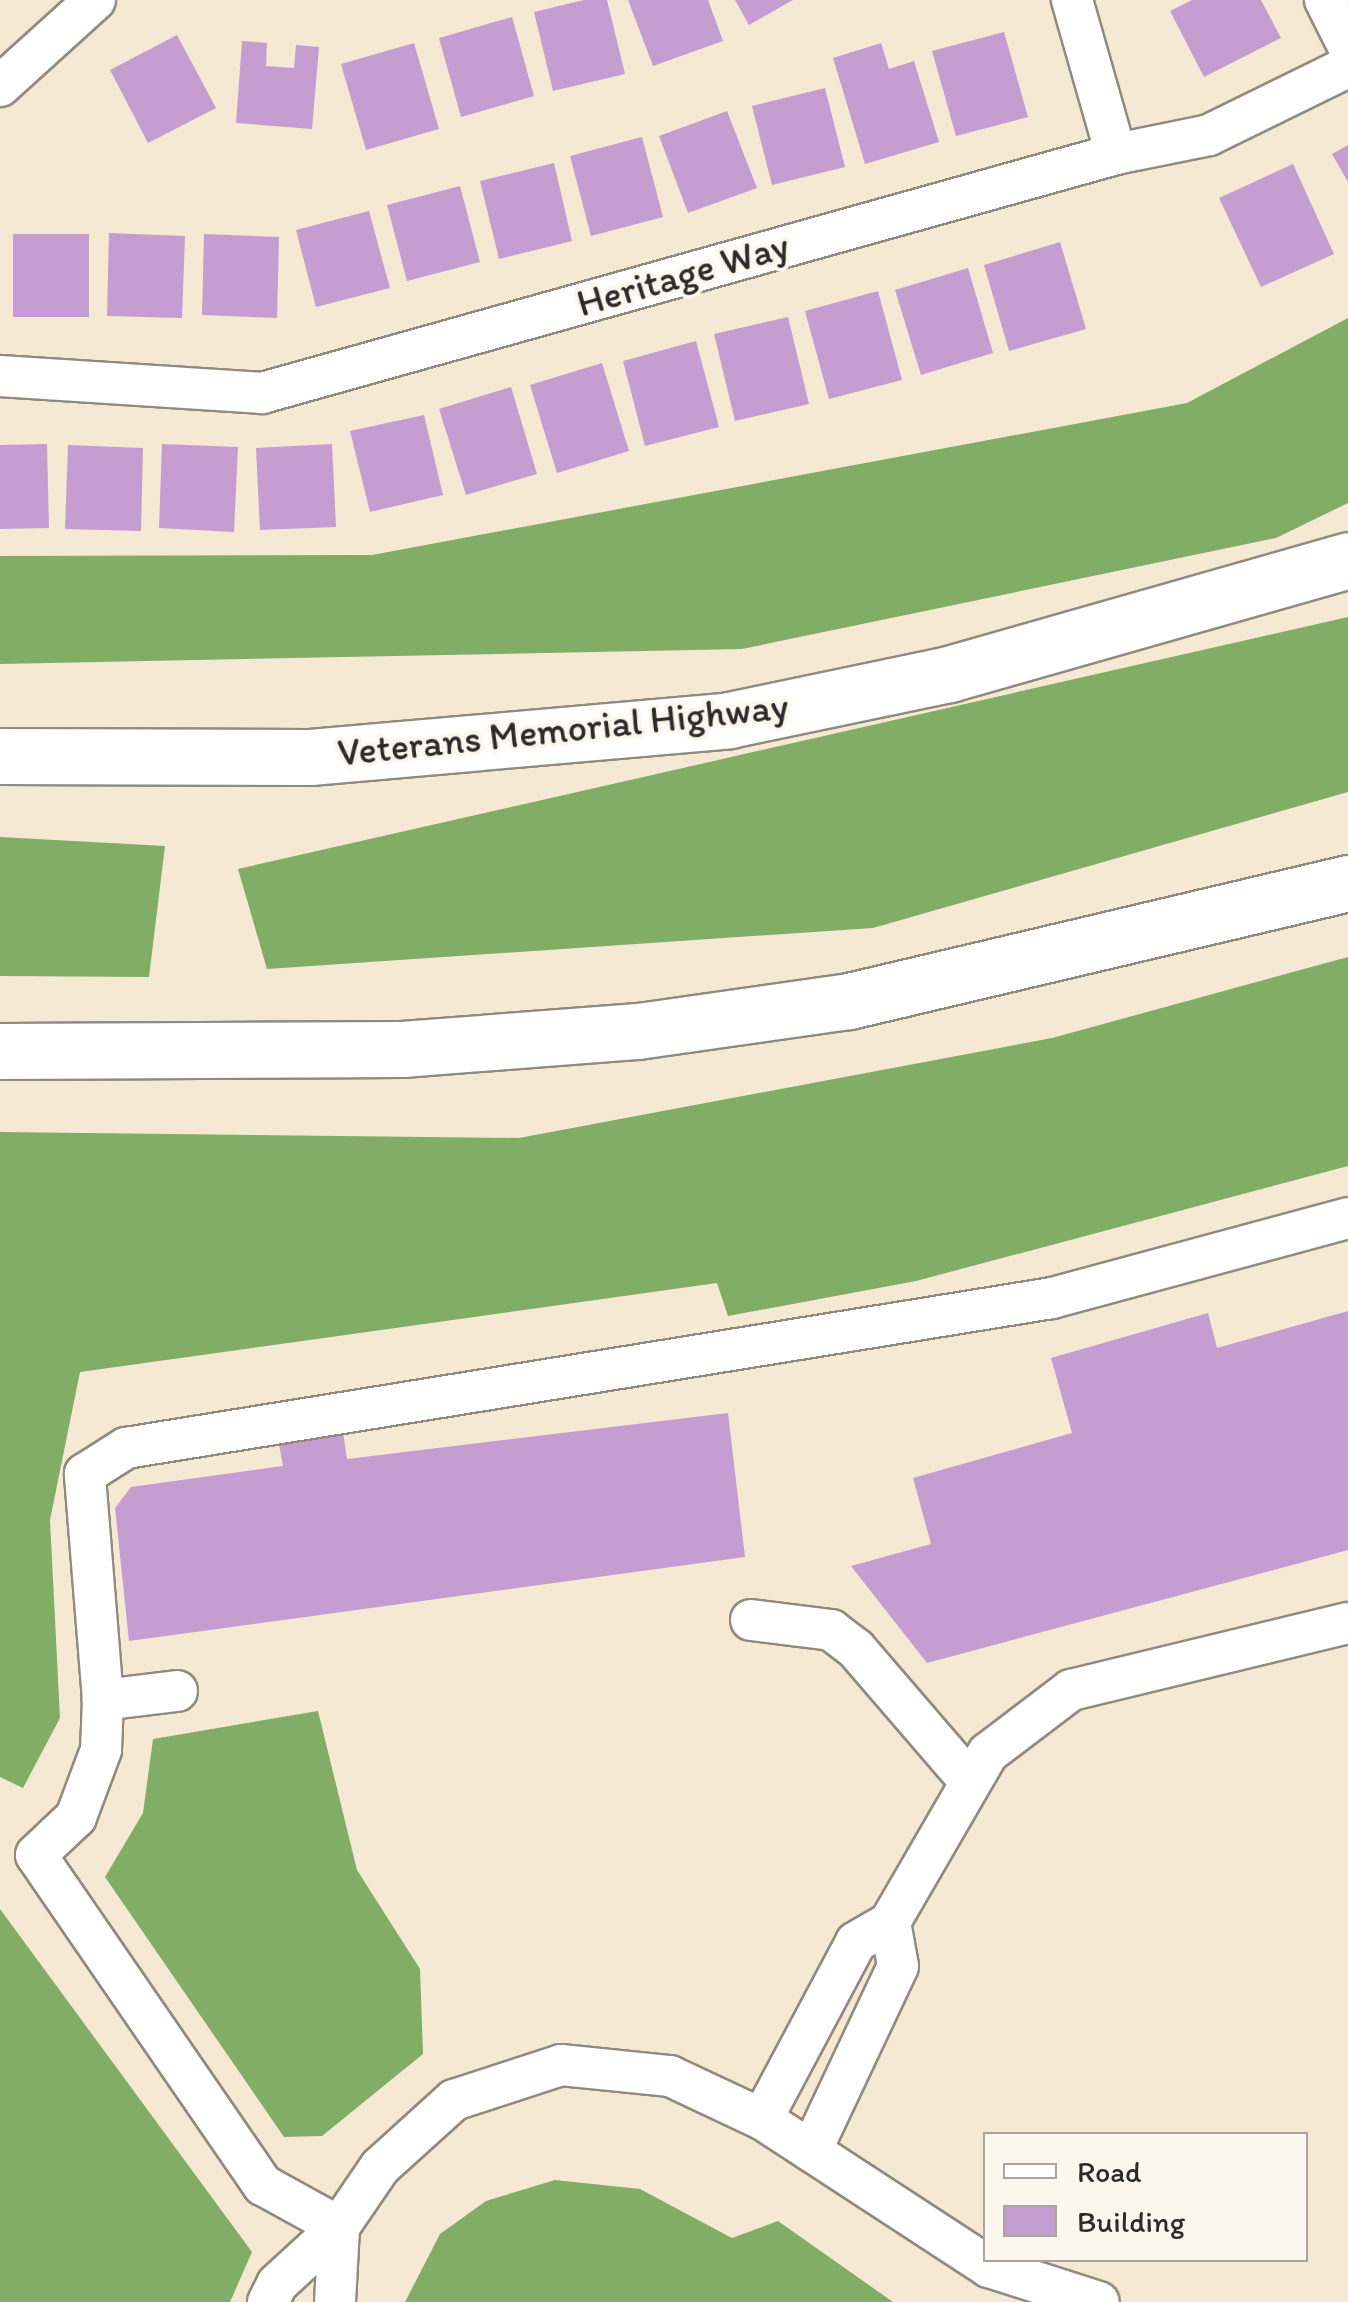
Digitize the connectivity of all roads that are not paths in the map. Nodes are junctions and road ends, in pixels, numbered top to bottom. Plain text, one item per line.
1 (94, 0) edge
2 (1072, 0) edge
3 (1325, 0) edge
4 (1348, 46) edge
5 (1348, 67) edge
6 (0, 86) edge
7 (1116, 154) junction
8 (0, 376) edge
9 (1348, 560) edge
10 (0, 756) edge
11 (1348, 882) edge
12 (0, 1051) edge
13 (1348, 1218) edge
14 (751, 1620) dead end
15 (1348, 1623) edge
16 (176, 1691) dead end
17 (102, 1700) junction
18 (968, 1779) junction
19 (890, 1922) junction
20 (762, 2119) junction
21 (811, 2152) junction
22 (339, 2228) junction
23 (268, 2302) edge
24 (335, 2302) edge
25 (1099, 2302) edge

1 - 6 street
2 - 7 street
3 - 4 street
5 - 7 street, Heritage Way
7 - 8 street, Heritage Way
9 - 10 highway, Veterans Memorial Highway
11 - 12 highway
13 - 17 street
14 - 18 street
15 - 18 street
16 - 17 street
17 - 22 street
18 - 19 street
19 - 20 street
19 - 21 street
20 - 21 street
20 - 22 street
21 - 25 street
22 - 23 street
22 - 24 street

